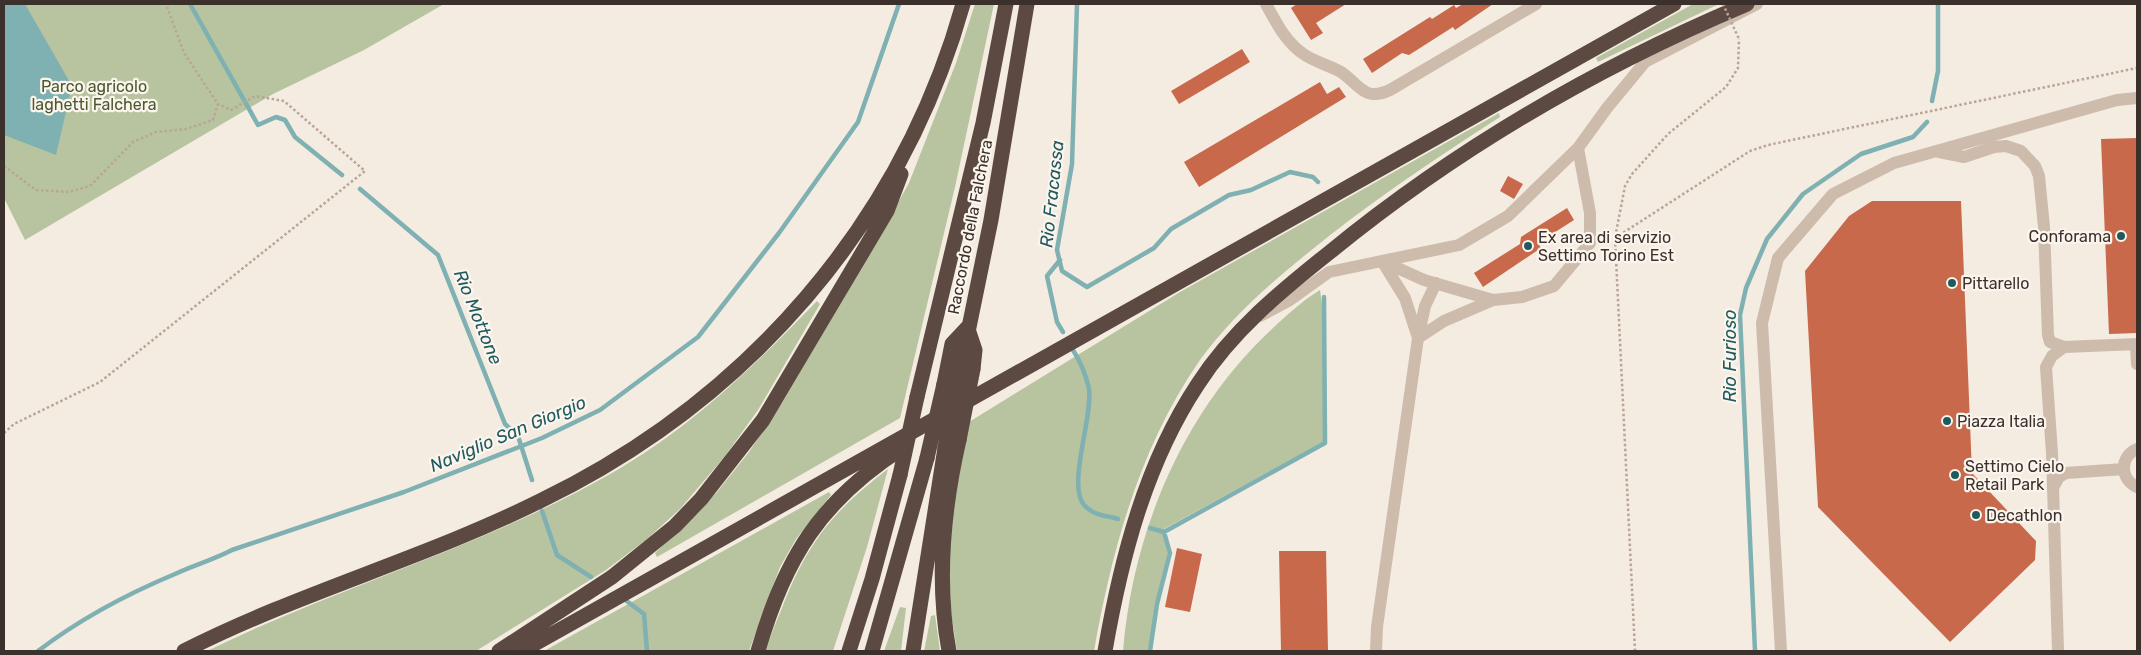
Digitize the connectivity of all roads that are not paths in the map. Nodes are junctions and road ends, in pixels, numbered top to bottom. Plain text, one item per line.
1 (963, 4) edge
2 (1006, 4) edge
3 (1027, 4) edge
4 (1266, 4) edge
5 (1536, 4) edge
6 (1674, 4) edge
7 (1747, 4) edge
8 (1757, 4) edge
9 (2137, 98) edge
10 (927, 102) junction
11 (1578, 148) junction
12 (1937, 151) junction
13 (1382, 261) junction
14 (1436, 283) junction
15 (1494, 300) junction
16 (1246, 323) junction
17 (968, 327) junction
18 (1418, 338) junction
19 (2136, 344) edge
20 (2064, 347) junction
21 (2137, 364) edge
22 (1027, 367) junction
23 (2137, 449) edge
24 (2052, 453) junction
25 (2124, 469) junction
26 (2066, 473) junction
27 (2137, 487) edge
28 (2053, 488) junction
29 (1105, 650) edge
30 (184, 651) edge
31 (499, 651) edge
32 (522, 651) edge
33 (758, 651) edge
34 (850, 651) edge
35 (872, 651) edge
36 (913, 651) edge
37 (949, 651) edge
38 (1376, 651) edge
39 (1781, 651) edge
40 (2058, 651) edge

1 - 10 highway
2 - 34 highway, Raccordo della Falchera, bridge
3 - 17 highway, Raccordo della Falchera
4 - 5 lane
6 - 22 highway
7 - 16 highway
8 - 11 lane
9 - 12 lane
10 - 30 highway
10 - 31 highway
11 - 13 lane
11 - 15 lane
12 - 20 lane
12 - 39 lane
13 - 14 lane
13 - 16 lane
13 - 18 lane
14 - 15 lane
14 - 18 lane
15 - 18 lane
16 - 29 highway
17 - 35 highway, Raccordo della Falchera, bridge
17 - 36 highway, bridge
17 - 37 highway, bridge
18 - 38 lane
19 - 20 lane
19 - 21 lane
20 - 24 lane
22 - 32 highway
22 - 33 highway
23 - 25 lane
24 - 26 lane
24 - 28 lane
25 - 26 lane
25 - 27 lane
26 - 28 lane
28 - 40 lane

